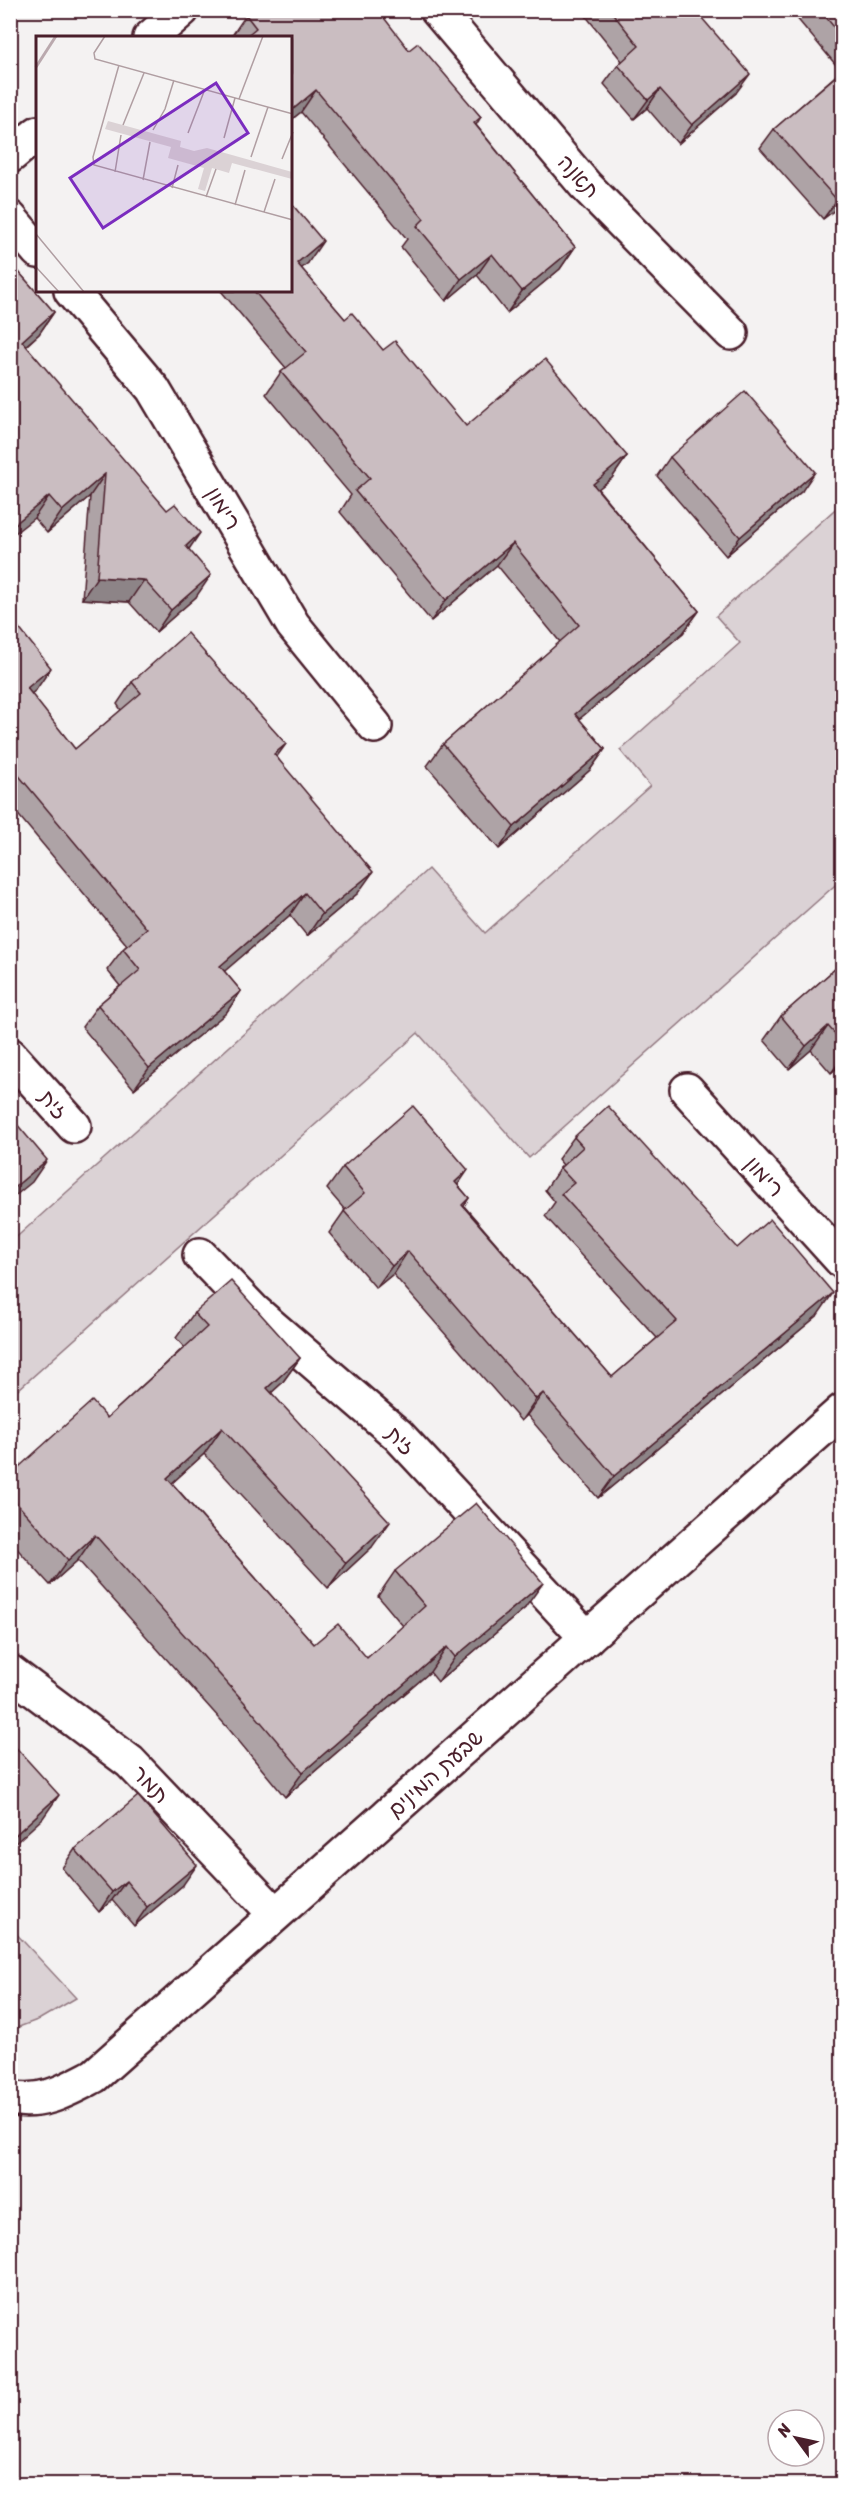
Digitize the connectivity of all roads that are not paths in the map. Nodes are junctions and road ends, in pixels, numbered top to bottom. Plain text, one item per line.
1 (182, 10) edge
2 (437, 10) edge
3 (152, 36) edge
4 (36, 135) edge
5 (10, 156) edge
6 (10, 218) edge
7 (36, 248) edge
8 (72, 292) edge
9 (731, 333) dead end
10 (375, 726) dead end
11 (10, 1055) edge
12 (687, 1090) dead end
13 (74, 1126) dead end
14 (200, 1255) dead end
15 (843, 1261) edge
16 (843, 1411) edge
17 (587, 1638) junction
18 (10, 1672) edge
19 (275, 1914) junction
20 (10, 2098) edge

1 - 3 street
2 - 9 street, תאנה
4 - 5 street
6 - 7 street
8 - 10 street, רימון
11 - 13 street, זית
12 - 15 street, רימון
14 - 17 street, זית
16 - 17 street, שבעת המינים
17 - 19 street, שבעת המינים
18 - 19 street, תמר
19 - 20 street, שבעת המינים

